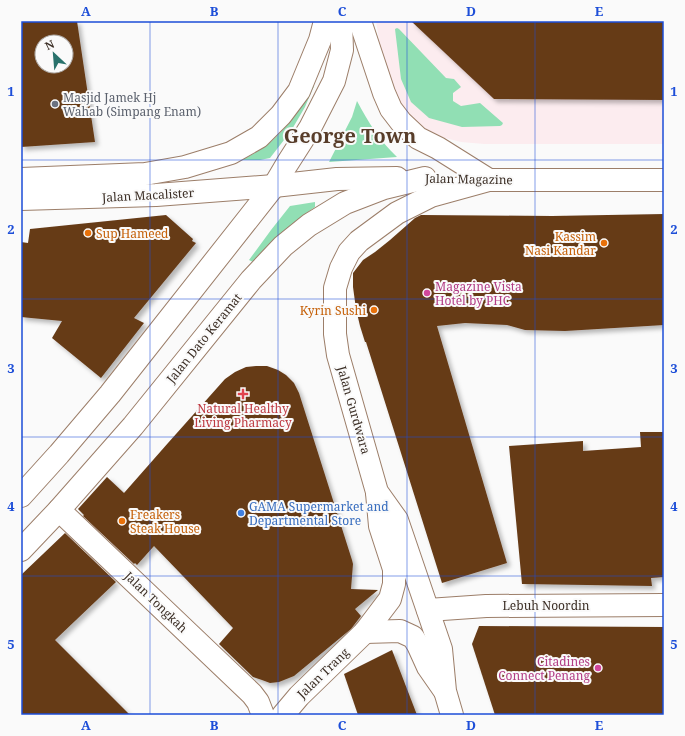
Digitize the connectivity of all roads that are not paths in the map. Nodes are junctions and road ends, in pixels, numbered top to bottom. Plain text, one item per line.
1 (325, 21) edge
2 (341, 21) edge
3 (360, 21) edge
4 (425, 178) junction
5 (21, 179) edge
6 (489, 180) junction
7 (664, 180) edge
8 (274, 186) junction
9 (21, 199) edge
10 (377, 492) junction
11 (21, 496) edge
12 (59, 510) junction
13 (21, 550) edge
14 (664, 605) edge
15 (428, 610) junction
16 (365, 632) junction
17 (445, 691) junction
18 (252, 694) junction
19 (299, 696) junction
20 (264, 715) edge
21 (283, 715) edge
22 (452, 715) edge

1 - 5 main road, Jalan Macalister
2 - 8 main road
3 - 6 main road
4 - 6 main road, Jalan Magazine
4 - 8 main road, Jalan Magazine
4 - 12 main road, Jalan Dato Keramat
6 - 7 main road, Jalan Magazine
6 - 10 main road, Jalan Gurdwara
8 - 9 main road, Jalan Macalister
8 - 11 main road
10 - 15 main road, Jalan Gurdwara
10 - 16 main road, Jalan Trang
12 - 13 main road, Jalan Dato Keramat
12 - 18 main road, Jalan Tongkah
14 - 15 main road, Lebuh Noordin
15 - 17 main road, Jalan Gurdwara
16 - 17 main road
16 - 19 main road, Jalan Trang
17 - 22 main road, Jalan Gurdwara
18 - 19 main road
18 - 20 main road, Jalan Tongkah
19 - 21 main road, Jalan Trang

